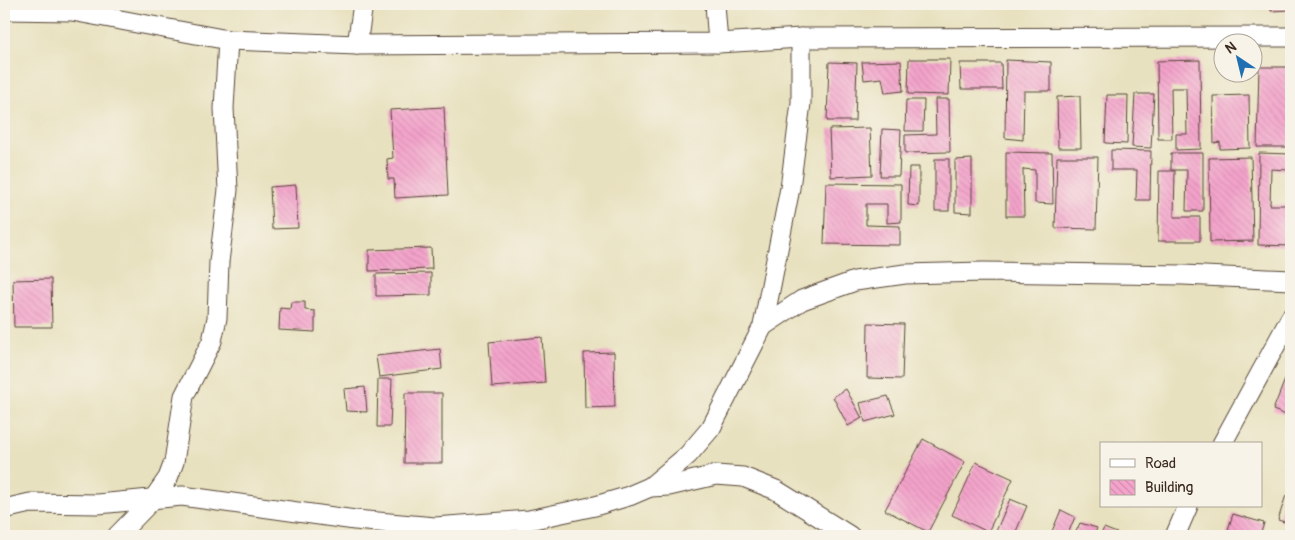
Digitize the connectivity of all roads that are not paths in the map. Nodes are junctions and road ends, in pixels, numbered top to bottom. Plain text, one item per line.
1 (363, 4) edge
2 (716, 4) edge
3 (4, 10) edge
4 (1291, 37) edge
5 (800, 38) junction
6 (228, 40) junction
7 (718, 43) junction
8 (357, 45) junction
9 (1291, 280) edge
10 (1291, 317) edge
11 (763, 326) junction
12 (1223, 442) edge
13 (650, 487) junction
14 (154, 498) junction
15 (1187, 508) edge
16 (4, 509) edge
17 (117, 536) edge
18 (850, 536) edge
19 (1175, 536) edge

1 - 8 street
2 - 7 street
3 - 6 street
4 - 5 street
5 - 7 street
5 - 11 street
6 - 8 street
6 - 14 street
7 - 8 street
9 - 11 street
10 - 12 street
11 - 13 street
13 - 14 street
13 - 18 street
14 - 16 street
14 - 17 street
15 - 19 street

